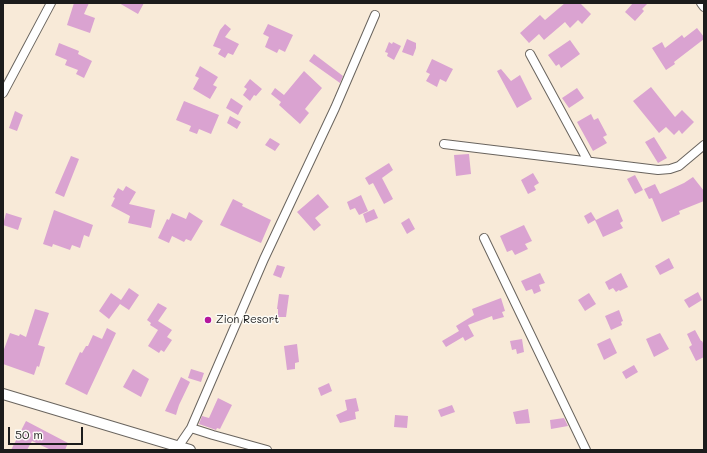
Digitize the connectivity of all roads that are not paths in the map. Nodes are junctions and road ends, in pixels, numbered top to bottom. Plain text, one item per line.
1 (51, 3) edge
2 (701, 3) edge
3 (704, 8) edge
4 (375, 15) dead end
5 (530, 54) dead end
6 (3, 93) edge
7 (444, 144) dead end
8 (704, 145) edge
9 (588, 161) junction
10 (484, 238) dead end
11 (3, 394) edge
12 (191, 428) junction
13 (178, 447) junction
14 (190, 450) edge
15 (267, 450) edge
16 (586, 450) edge

1 - 6 street
2 - 3 street
4 - 12 street
5 - 9 street
7 - 9 street
8 - 9 street
10 - 16 street
11 - 13 street
12 - 13 street
12 - 15 street
13 - 14 street

